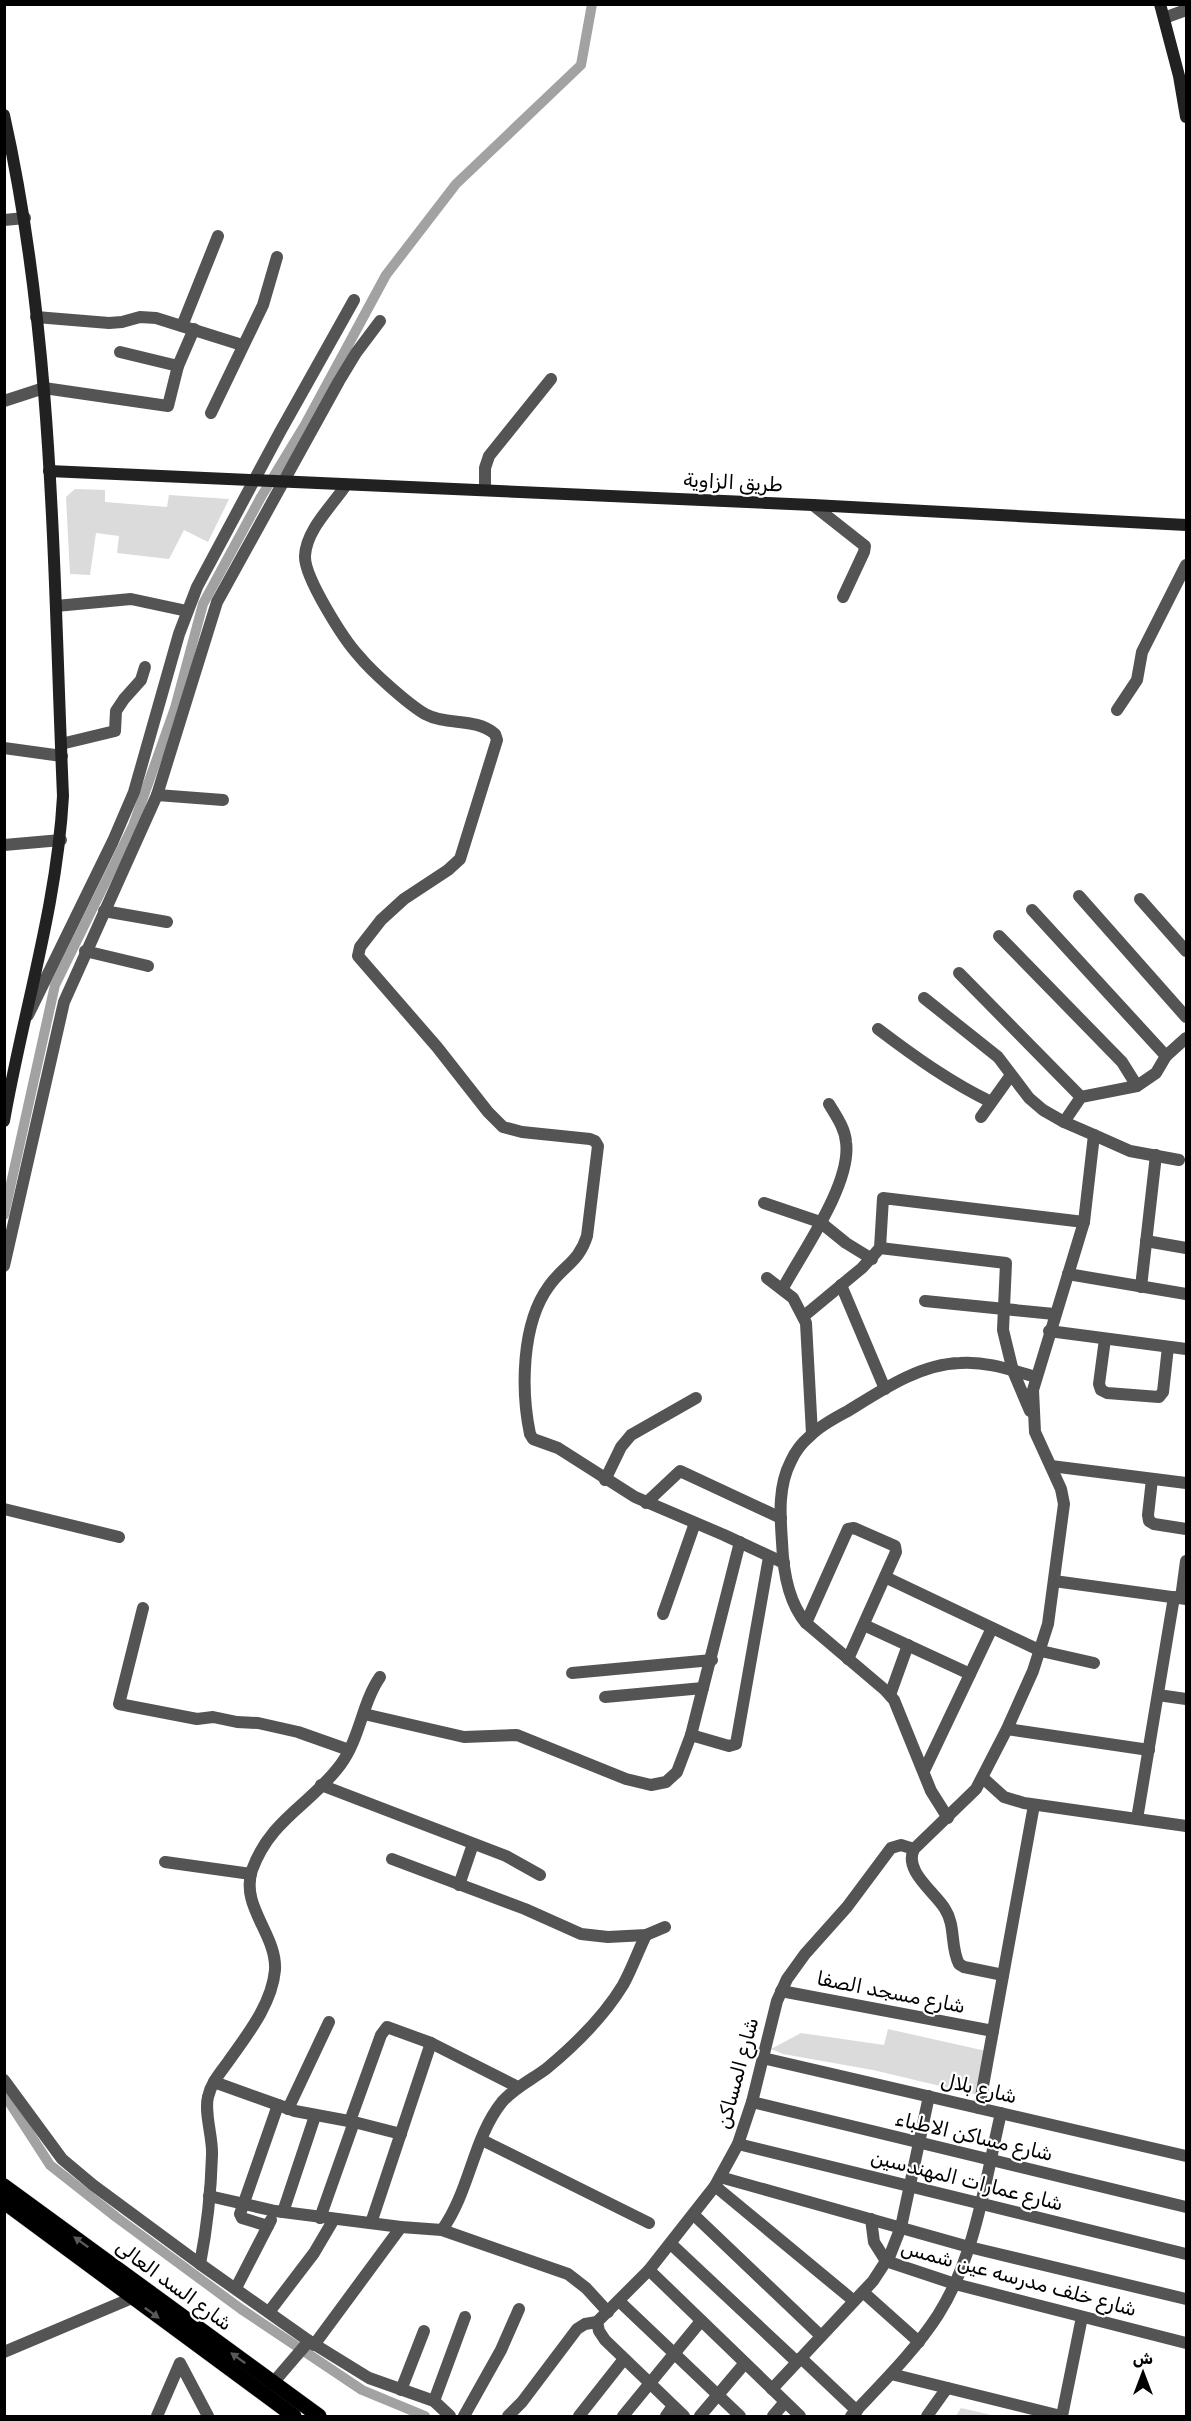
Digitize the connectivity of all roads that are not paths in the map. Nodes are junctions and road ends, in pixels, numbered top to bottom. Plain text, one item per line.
1 (1160, 4) edge
2 (1186, 10) edge
3 (1164, 18) junction
4 (4, 115) edge
5 (1186, 117) edge
6 (25, 218) junction
7 (4, 220) edge
8 (218, 236) dead end
9 (277, 257) dead end
10 (354, 300) dead end
11 (36, 317) junction
12 (380, 321) dead end
13 (188, 327) junction
14 (242, 345) junction
15 (120, 352) dead end
16 (177, 366) junction
17 (551, 379) dead end
18 (44, 388) junction
19 (4, 401) edge
20 (211, 413) dead end
21 (50, 471) junction
22 (256, 481) junction
23 (280, 483) junction
24 (346, 485) junction
25 (485, 490) junction
26 (813, 505) junction
27 (1186, 525) edge
28 (1186, 565) edge
29 (843, 597) dead end
30 (56, 606) junction
31 (187, 611) junction
32 (145, 667) dead end
33 (1117, 710) dead end
34 (4, 748) edge
35 (61, 750) junction
36 (157, 795) junction
37 (222, 800) dead end
38 (61, 840) junction
39 (4, 845) edge
40 (1079, 896) dead end
41 (1140, 899) dead end
42 (1032, 910) dead end
43 (104, 911) junction
44 (167, 922) dead end
45 (999, 936) dead end
46 (85, 951) junction
47 (1186, 951) edge
48 (148, 966) dead end
49 (959, 973) dead end
50 (924, 998) dead end
51 (1186, 1017) edge
52 (25, 1022) junction
53 (878, 1029) dead end
54 (1186, 1038) edge
55 (1166, 1056) junction
56 (1011, 1075) junction
57 (1137, 1086) junction
58 (7, 1092) edge
59 (1081, 1096) junction
60 (991, 1102) junction
61 (829, 1104) dead end
62 (981, 1117) dead end
63 (4, 1121) edge
64 (1064, 1122) junction
65 (1094, 1135) junction
66 (1156, 1155) junction
67 (1179, 1160) dead end
68 (764, 1203) dead end
69 (820, 1222) junction
70 (1084, 1222) junction
71 (1146, 1241) junction
72 (880, 1248) junction
73 (1186, 1248) edge
74 (872, 1258) junction
75 (4, 1266) edge
76 (1068, 1274) junction
77 (767, 1278) dead end
78 (842, 1285) junction
79 (1141, 1287) junction
80 (783, 1288) junction
81 (1186, 1294) edge
82 (925, 1300) dead end
83 (1003, 1309) junction
84 (1054, 1314) junction
85 (804, 1316) junction
86 (1049, 1331) junction
87 (1105, 1339) junction
88 (1168, 1347) junction
89 (1186, 1349) edge
90 (1013, 1371) junction
91 (1036, 1377) junction
92 (885, 1389) junction
93 (696, 1398) dead end
94 (1033, 1418) junction
95 (812, 1434) junction
96 (1051, 1466) junction
97 (1152, 1479) junction
98 (605, 1480) junction
99 (1186, 1483) edge
100 (646, 1503) junction
101 (4, 1509) edge
102 (781, 1518) junction
103 (695, 1523) junction
104 (1186, 1529) edge
105 (119, 1538) dead end
106 (740, 1542) junction
107 (769, 1557) junction
108 (1186, 1561) edge
109 (784, 1563) junction
110 (885, 1577) junction
111 (1054, 1581) junction
112 (1181, 1598) edge
113 (143, 1608) dead end
114 (663, 1614) dead end
115 (806, 1623) junction
116 (864, 1625) junction
117 (992, 1628) junction
118 (908, 1645) junction
119 (1041, 1651) junction
120 (848, 1659) junction
121 (712, 1660) junction
122 (1094, 1663) dead end
123 (572, 1673) dead end
124 (970, 1674) junction
125 (380, 1677) dead end
126 (703, 1688) junction
127 (890, 1695) junction
128 (1158, 1695) junction
129 (605, 1697) dead end
130 (1186, 1699) edge
131 (364, 1714) junction
132 (1007, 1730) junction
133 (691, 1735) junction
134 (349, 1750) junction
135 (1149, 1750) junction
136 (924, 1771) junction
137 (982, 1778) junction
138 (321, 1785) junction
139 (1034, 1805) junction
140 (948, 1818) junction
141 (1137, 1820) junction
142 (1186, 1826) edge
143 (473, 1844) junction
144 (914, 1850) junction
145 (392, 1859) dead end
146 (165, 1862) dead end
147 (251, 1874) junction
148 (540, 1875) dead end
149 (459, 1885) junction
150 (665, 1928) dead end
151 (646, 1935) junction
152 (1003, 1975) junction
153 (781, 1991) junction
154 (329, 2022) dead end
155 (993, 2031) junction
156 (431, 2043) junction
157 (763, 2058) junction
158 (4, 2080) edge
159 (214, 2082) junction
160 (519, 2087) junction
161 (928, 2096) junction
162 (752, 2102) junction
163 (283, 2107) junction
164 (980, 2108) junction
165 (1001, 2113) junction
166 (315, 2116) junction
167 (352, 2122) junction
168 (401, 2134) junction
169 (482, 2140) junction
170 (738, 2144) junction
171 (919, 2144) junction
172 (1186, 2156) edge
173 (990, 2161) junction
174 (718, 2181) junction
175 (4, 2186) edge
176 (910, 2186) junction
177 (209, 2196) junction
178 (4, 2202) edge
179 (980, 2203) junction
180 (243, 2204) junction
181 (1186, 2207) edge
182 (279, 2212) junction
183 (694, 2215) junction
184 (320, 2218) junction
185 (334, 2219) junction
186 (871, 2219) junction
187 (371, 2223) junction
188 (649, 2223) dead end
189 (47, 2225) junction
190 (268, 2226) junction
191 (401, 2227) junction
192 (902, 2227) junction
193 (442, 2230) junction
194 (671, 2244) junction
195 (969, 2247) junction
196 (1186, 2254) edge
197 (886, 2261) junction
198 (200, 2264) junction
199 (649, 2270) junction
200 (955, 2284) junction
201 (236, 2288) junction
202 (858, 2296) junction
203 (132, 2298) junction
204 (1186, 2299) edge
205 (619, 2301) junction
206 (519, 2309) dead end
207 (269, 2312) junction
208 (608, 2312) junction
209 (1082, 2317) junction
210 (465, 2318) dead end
211 (701, 2321) junction
212 (597, 2322) junction
213 (424, 2331) dead end
214 (821, 2336) junction
215 (919, 2342) junction
216 (1186, 2343) edge
217 (309, 2344) junction
218 (4, 2352) edge
219 (674, 2353) junction
220 (624, 2359) junction
221 (799, 2360) junction
222 (745, 2363) junction
223 (891, 2374) junction
224 (272, 2384) junction
225 (650, 2384) junction
226 (947, 2388) junction
227 (772, 2389) junction
228 (401, 2390) junction
229 (718, 2395) junction
230 (434, 2401) junction
231 (785, 2402) junction
232 (673, 2406) junction
233 (854, 2414) edge
234 (157, 2416) edge
235 (208, 2416) edge
236 (294, 2416) edge
237 (319, 2416) edge
238 (450, 2416) edge
239 (464, 2416) edge
240 (508, 2416) edge
241 (579, 2416) edge
242 (623, 2416) edge
243 (666, 2416) edge
244 (684, 2416) edge
245 (700, 2416) edge
246 (740, 2416) edge
247 (773, 2416) edge
248 (800, 2416) edge
249 (927, 2416) edge
250 (1061, 2416) edge

1 - 3 street
2 - 3 street
3 - 5 street
4 - 6 street
6 - 7 street
6 - 11 street
8 - 13 street
9 - 14 street
10 - 22 street
11 - 13 street
11 - 18 street
12 - 23 street
13 - 14 street
13 - 16 street
14 - 20 street
15 - 16 street
16 - 18 street
17 - 25 street
18 - 19 street
18 - 21 street
21 - 22 street, طريق الزاوية
21 - 30 street
22 - 23 street, طريق الزاوية
22 - 31 street
23 - 24 street, طريق الزاوية
23 - 36 street
24 - 25 street, طريق الزاوية
24 - 98 street
25 - 26 street, طريق الزاوية
26 - 27 street, طريق الزاوية
26 - 29 street
28 - 33 street
30 - 31 street
30 - 35 street
31 - 52 street
32 - 35 street
34 - 35 street
35 - 38 street
36 - 37 street
36 - 43 street
38 - 39 street
38 - 52 street
40 - 51 street
41 - 47 street
42 - 55 street
43 - 44 street
43 - 46 street
45 - 57 street
46 - 48 street
46 - 75 street
49 - 59 street
50 - 56 street
52 - 58 street
53 - 60 street
54 - 55 street
55 - 57 street
56 - 60 street
56 - 64 street
57 - 59 street
58 - 63 street
59 - 64 street
60 - 62 street
61 - 69 street
64 - 65 street
65 - 66 street
65 - 70 street
66 - 67 street
66 - 71 street
68 - 69 street
69 - 74 street
69 - 80 street
70 - 72 street
70 - 76 street
71 - 73 street
71 - 79 street
72 - 74 street
72 - 83 street
74 - 78 street
76 - 79 street
76 - 84 street
77 - 80 street
78 - 85 street
78 - 92 street
79 - 81 street
80 - 85 street
82 - 83 street
83 - 84 street
83 - 90 street
84 - 86 street
85 - 95 street
86 - 87 street
86 - 91 street
87 - 88 street
87 - 88 street
88 - 89 street
90 - 91 street
90 - 92 street
90 - 94 street
91 - 94 street
92 - 95 street
93 - 98 street
94 - 96 street
95 - 102 street
96 - 97 street
96 - 111 street
97 - 99 street
97 - 104 street
98 - 100 street
100 - 102 street
100 - 103 street
101 - 105 street
102 - 109 street
103 - 106 street
103 - 114 street
106 - 107 street
106 - 121 street
107 - 109 street
107 - 133 street
108 - 112 street
109 - 115 street
110 - 115 street
110 - 116 street
110 - 117 street
111 - 112 street
111 - 119 street
112 - 128 street
113 - 134 street
115 - 120 street
116 - 118 street
116 - 120 street
117 - 119 street
117 - 124 street
118 - 124 street
118 - 127 street
119 - 122 street
119 - 132 street
120 - 127 street
121 - 123 street
121 - 126 street
124 - 136 street
125 - 131 street
126 - 129 street
126 - 133 street
127 - 136 street
128 - 130 street
128 - 135 street
131 - 133 street
131 - 134 street
132 - 135 street
132 - 137 street
134 - 138 street
135 - 141 street
136 - 140 street
137 - 139 street
137 - 140 street
138 - 143 street
138 - 147 street
139 - 141 street
139 - 152 street
140 - 144 street
141 - 142 street
143 - 148 street
143 - 149 street
144 - 152 street
144 - 153 street, شارع المساكن
145 - 149 street
146 - 147 street
147 - 159 street
149 - 151 street
150 - 151 street
151 - 160 street
152 - 155 street
153 - 155 street, شارع مسجد الصفا
153 - 157 street, شارع المساكن
154 - 163 street
155 - 164 street
156 - 160 street
156 - 167 street
156 - 168 street
157 - 161 street, شارع بلال
157 - 162 street, شارع المساكن
158 - 198 street
159 - 163 street
159 - 177 street
160 - 169 street
161 - 164 street, شارع بلال
161 - 171 street
162 - 170 street, شارع المساكن
162 - 171 street, شارع مساكن الاطباء
163 - 166 street
163 - 180 street
164 - 165 street, شارع بلال
165 - 172 street, شارع بلال
165 - 173 street
166 - 167 street
166 - 182 street
167 - 168 street
167 - 184 street
168 - 187 street
169 - 188 street
169 - 193 street
170 - 174 street, شارع المساكن
170 - 176 street, شارع عمارات المهندسين
171 - 173 street, شارع مساكن الاطباء
171 - 176 street
173 - 179 street
173 - 181 street, شارع مساكن الاطباء
174 - 183 street, شارع المساكن
174 - 186 street
174 - 202 street
175 - 189 main road, شارع السد العالى
176 - 179 street, شارع عمارات المهندسين
176 - 192 street
177 - 180 street
177 - 198 street
178 - 189 main road, شارع السد العالى
179 - 195 street
179 - 196 street, شارع عمارات المهندسين
180 - 182 street
180 - 190 street
182 - 184 street
182 - 190 street
183 - 194 street, شارع المساكن
183 - 214 street
184 - 185 street
185 - 187 street
185 - 207 street
186 - 192 street
186 - 197 street, شارع خلف مدرسه عين شمس
187 - 191 street
189 - 203 main road, شارع السد العالى
224 -> 189 main road, شارع السد العالى
190 - 201 street
191 - 193 street
191 - 217 street
192 - 195 street
192 - 197 street
193 - 208 street
194 - 199 street, شارع المساكن
194 - 221 street
195 - 200 street
195 - 204 street
197 - 200 street, شارع خلف مدرسه عين شمس
197 - 202 street
198 - 201 street
199 - 205 street, شارع المساكن
199 - 211 street
200 - 209 street, شارع خلف مدرسه عين شمس
200 - 215 street
201 - 207 street
202 - 214 street
202 - 215 street
203 - 218 street
203 -> 236 main road, شارع السد العالى
205 - 208 street, شارع المساكن
205 - 219 street
206 - 239 street
207 - 217 street
208 - 212 street, شارع المساكن
209 - 216 street, شارع خلف مدرسه عين شمس
209 - 250 street
210 - 230 street
211 - 219 street
211 - 222 street
212 - 220 street
212 - 240 street, شارع المساكن
213 - 228 street
214 - 221 street
215 - 223 street
217 - 224 street
217 - 228 street
219 - 225 street
219 - 229 street
220 - 225 street
220 - 241 street
221 - 227 street
221 - 233 street
222 - 227 street
222 - 229 street
223 - 226 street
223 - 233 street
224 - 237 main road, شارع السد العالى
225 - 232 street
225 - 242 street
226 - 249 street
226 - 250 street
227 - 231 street
228 - 230 street
229 - 245 street
229 - 246 street
230 - 238 street
231 - 247 street
231 - 248 street
232 - 243 street
232 - 244 street
234 - 235 street

